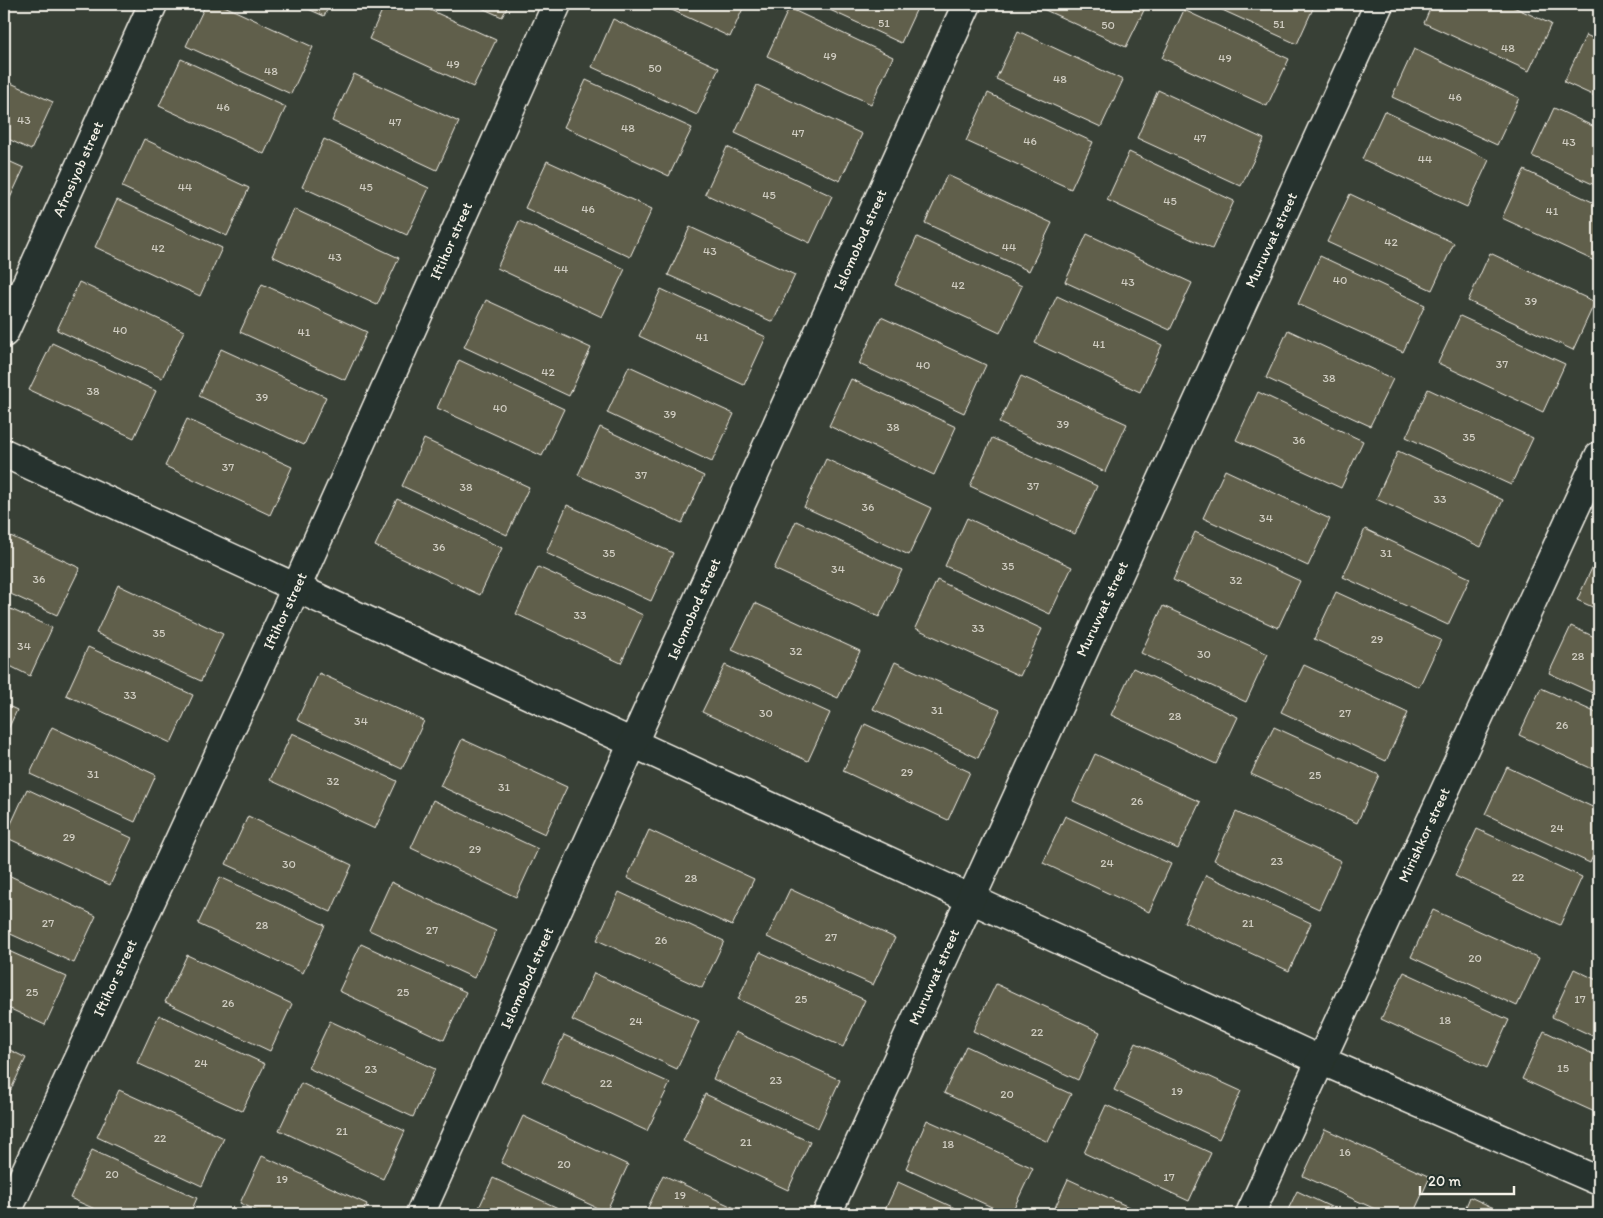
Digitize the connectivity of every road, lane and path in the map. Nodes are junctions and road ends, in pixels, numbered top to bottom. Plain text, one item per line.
1 (153, 4) edge
2 (557, 4) edge
3 (966, 4) edge
4 (1379, 4) edge
5 (4, 333) edge
6 (4, 453) edge
7 (1599, 456) edge
8 (296, 588) junction
9 (633, 743) junction
10 (970, 899) junction
11 (1320, 1060) junction
12 (1599, 1181) edge
13 (6, 1214) edge
14 (420, 1214) edge
15 (826, 1214) edge
16 (1250, 1214) edge

1 - 5 street, Afrosiyob street
2 - 8 street, Iftihor street
3 - 9 street, Islomobod street
4 - 10 street, Muruvvat street
6 - 8 street
7 - 11 street, Mirishkor street
8 - 9 street
8 - 13 street, Iftihor street
9 - 10 street
9 - 14 street, Islomobod street
10 - 11 street
10 - 15 street, Muruvvat street
11 - 12 street
11 - 16 street, Mirishkor street

